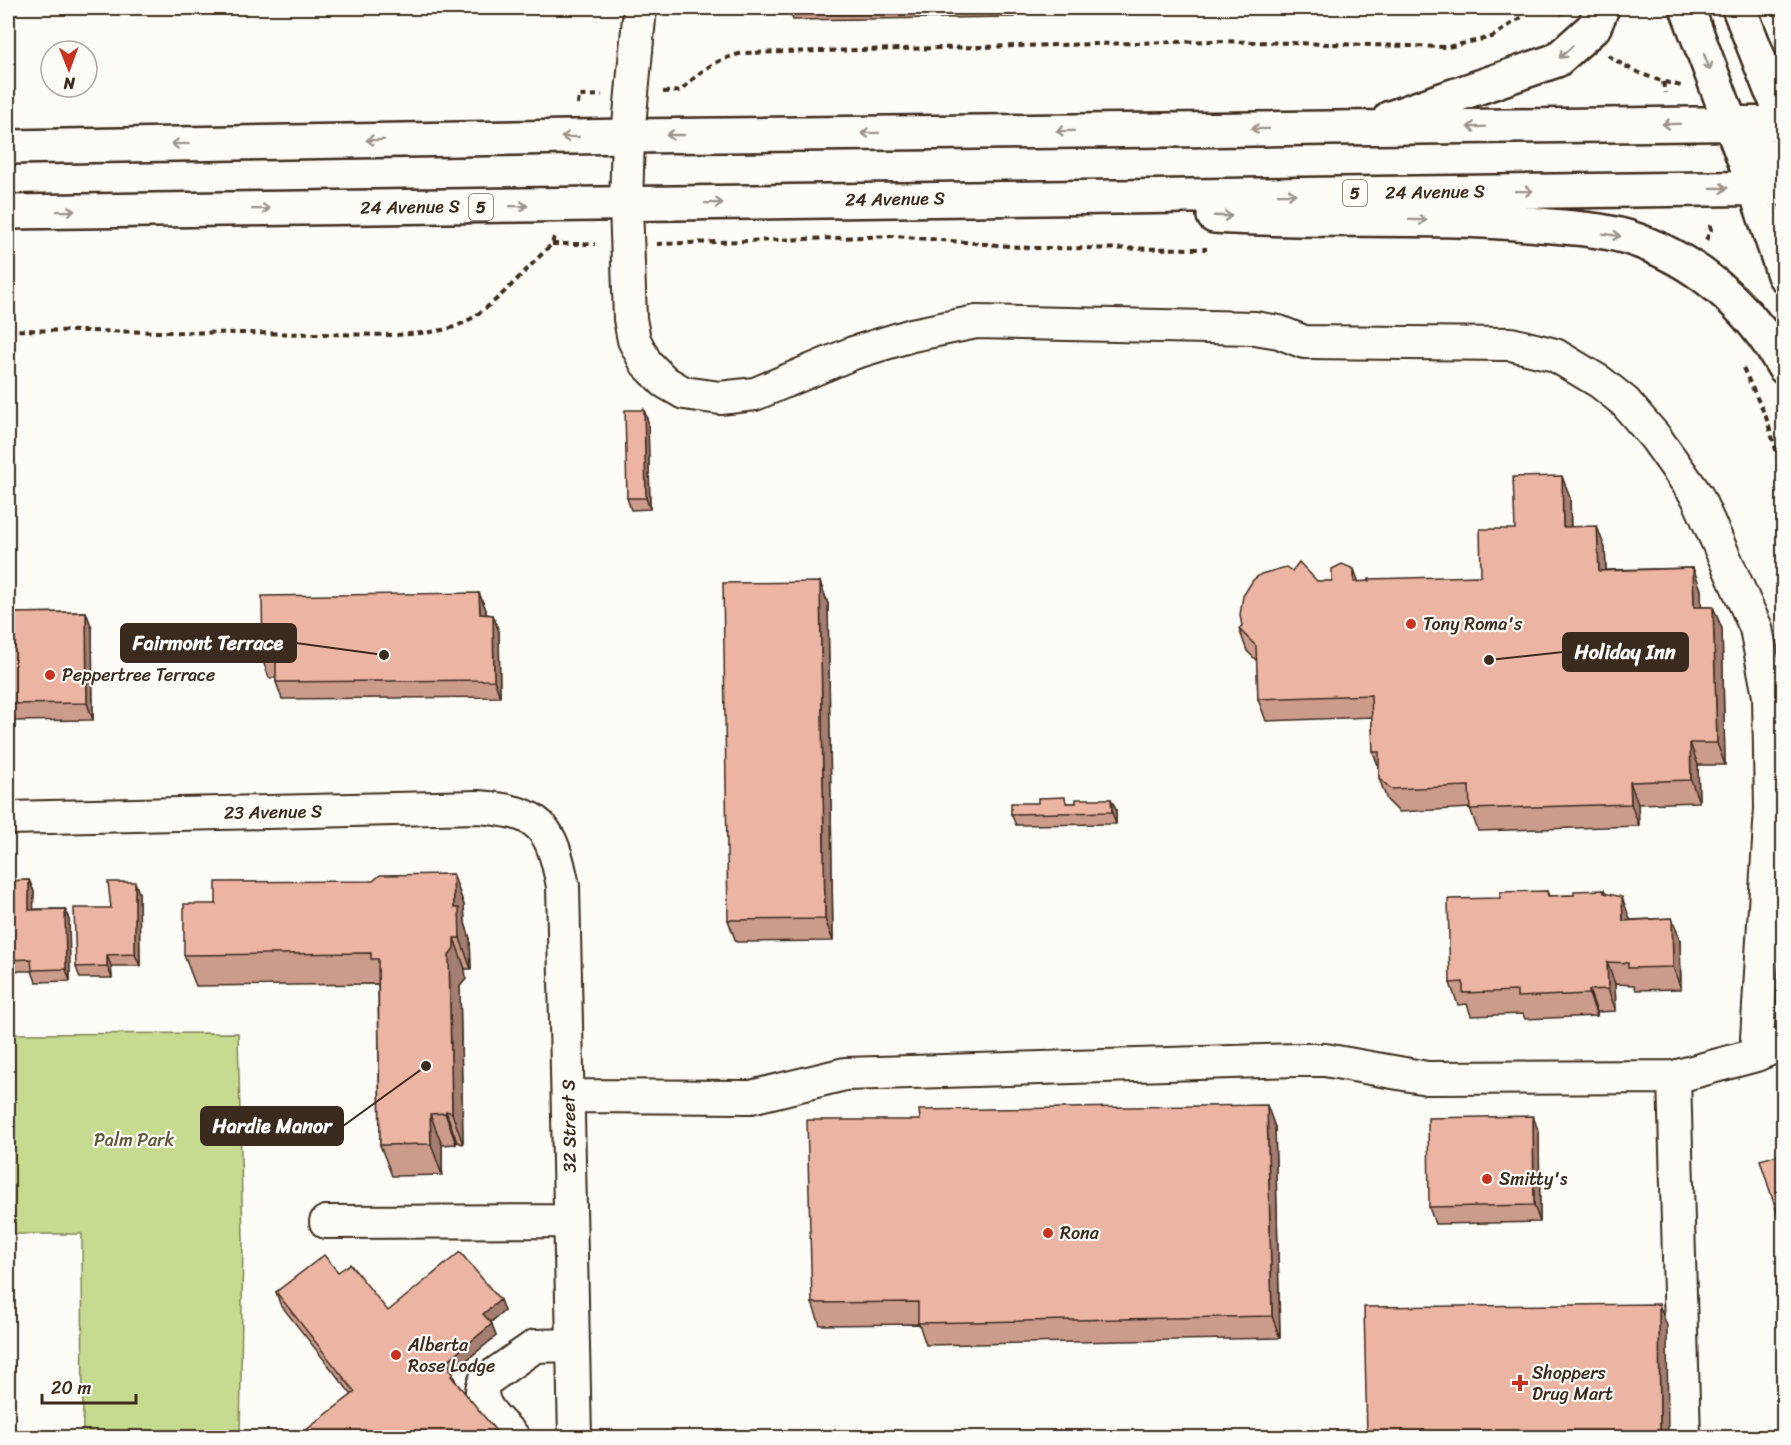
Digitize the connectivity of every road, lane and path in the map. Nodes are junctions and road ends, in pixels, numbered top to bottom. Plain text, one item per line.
1 (640, 8) edge
2 (1528, 8) edge
3 (1602, 8) edge
4 (1686, 8) edge
5 (1739, 8) edge
6 (1602, 51) dead end
7 (1663, 82) junction
8 (1684, 86) dead end
9 (681, 92) dead end
10 (1665, 95) dead end
11 (1784, 115) edge
12 (1784, 123) edge
13 (1730, 124) junction
14 (1360, 128) junction
15 (628, 136) junction
16 (8, 147) edge
17 (1784, 169) edge
18 (1769, 188) edge
19 (955, 198) junction
20 (626, 205) junction
21 (8, 212) edge
22 (1706, 212) dead end
23 (552, 244) dead end
24 (694, 244) dead end
25 (1704, 244) dead end
26 (1219, 249) dead end
27 (1784, 275) edge
28 (8, 330) edge
29 (1742, 364) dead end
30 (1784, 367) edge
31 (1784, 476) edge
32 (8, 818) edge
33 (536, 821) joint
34 (1774, 1052) edge
35 (1674, 1077) junction
36 (569, 1096) junction
37 (570, 1221) junction
38 (326, 1222) dead end
39 (573, 1345) junction
40 (514, 1437) edge
41 (574, 1437) edge
42 (1684, 1437) edge

1 - 15 street
2 - 9 path
3 -> 14 main road
4 -> 13 main road
5 - 11 main road
6 - 7 path
7 - 8 path
7 - 10 path
12 - 13 main road
13 -> 14 main road
13 - 17 main road
13 - 18 main road
14 -> 15 main road
15 -> 16 main road
15 - 20 street
19 -> 18 main road, 24 Avenue S / 5
18 - 27 main road
20 -> 19 main road, 24 Avenue S / 5
19 -> 30 main road
21 -> 20 main road, 24 Avenue S / 5
20 - 34 street
22 - 25 path
23 - 28 path
24 - 26 path
29 - 31 path
32 - 33 street, 23 Avenue S
33 - 36 street, 32 Street S
34 - 35 street
35 - 36 street
35 - 42 street
36 - 37 street, 32 Street S
37 - 38 street
37 - 39 street, 32 Street S
39 - 40 street
39 - 41 street, 32 Street S

